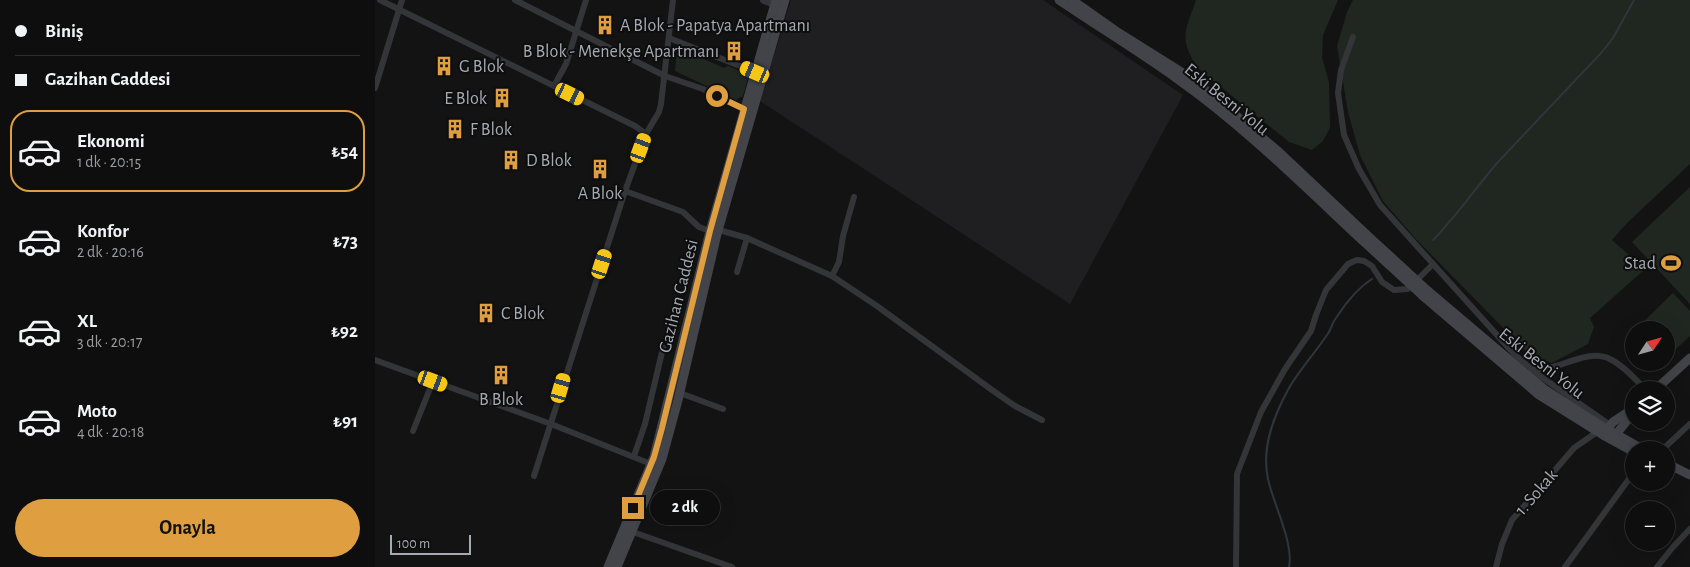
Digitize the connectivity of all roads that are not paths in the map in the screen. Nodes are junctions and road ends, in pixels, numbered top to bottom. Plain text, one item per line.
1 (380, 0) edge
2 (402, 0) edge
3 (515, 0) edge
4 (586, 0) edge
5 (673, 0) edge
6 (764, 0) edge
7 (785, 0) edge
8 (1059, 0) edge
9 (1072, 0) edge
10 (525, 2) edge
11 (776, 2) edge
12 (399, 10) junction
13 (577, 30) junction
14 (1353, 37) dead end
15 (669, 38) junction
16 (755, 72) junction
17 (665, 76) junction
18 (554, 86) junction
19 (375, 88) edge
20 (744, 109) junction
21 (646, 134) junction
22 (625, 191) junction
23 (854, 196) dead end
24 (714, 230) junction
25 (1364, 237) junction
26 (747, 238) junction
27 (1433, 264) junction
28 (737, 272) dead end
29 (832, 276) junction
30 (663, 348) dead end
31 (1690, 359) edge
32 (375, 360) edge
33 (1532, 370) junction
34 (433, 381) junction
35 (1637, 381) edge
36 (1665, 381) edge
37 (680, 393) junction
38 (723, 409) dead end
39 (1625, 413) edge
40 (1625, 419) edge
41 (1042, 420) dead end
42 (551, 424) junction
43 (1690, 424) edge
44 (413, 430) dead end
45 (1608, 433) junction
46 (1625, 441) edge
47 (1672, 441) edge
48 (1625, 445) edge
49 (634, 456) junction
50 (651, 464) junction
51 (1675, 468) edge
52 (1675, 474) edge
53 (1690, 475) edge
54 (534, 476) dead end
55 (1690, 481) edge
56 (1625, 484) edge
57 (1690, 529) edge
58 (633, 532) junction
59 (608, 567) edge
60 (617, 567) edge
61 (733, 567) edge
62 (1236, 567) edge
63 (1496, 567) edge
64 (1565, 567) edge
65 (1657, 567) edge

1 - 12 street
2 - 12 street
3 - 10 street
4 - 13 street
5 - 15 street
6 - 11 street
7 - 24 main road, Gazihan Caddesi
8 - 25 main road, Eski Besni Yolu
9 - 25 main road, Eski Besni Yolu
10 - 13 street
11 - 16 main road, Gazihan Caddesi
12 - 18 street
12 - 19 street
13 - 17 street
13 - 18 street
14 - 27 street
15 - 16 street
15 - 17 street
16 - 20 main road, Gazihan Caddesi
17 - 20 street
17 - 21 street
18 - 21 street
20 - 24 main road, Gazihan Caddesi
21 - 22 street
22 - 24 street
22 - 42 street
23 - 29 street
24 - 26 street
24 - 37 main road, Gazihan Caddesi
24 - 50 main road, Gazihan Caddesi
25 - 45 main road, Eski Besni Yolu, bridge
26 - 28 street
26 - 29 street
27 - 33 street
27 - 62 street
29 - 41 street
30 - 49 street
31 - 36 main road
32 - 34 street
33 - 35 street
33 - 45 street
34 - 42 street
34 - 44 street
37 - 38 street
37 - 58 main road, Gazihan Caddesi
39 - 45 main road
40 - 45 main road
42 - 49 street
42 - 54 street
43 - 47 street
45 - 46 main road, Eski Besni Yolu
45 - 48 main road, Eski Besni Yolu
45 - 63 street, 1. Sokak
49 - 50 street
50 - 59 main road, Gazihan Caddesi
51 - 53 main road
52 - 55 main road
56 - 64 street
57 - 65 street
58 - 60 main road, Gazihan Caddesi
58 - 61 street

